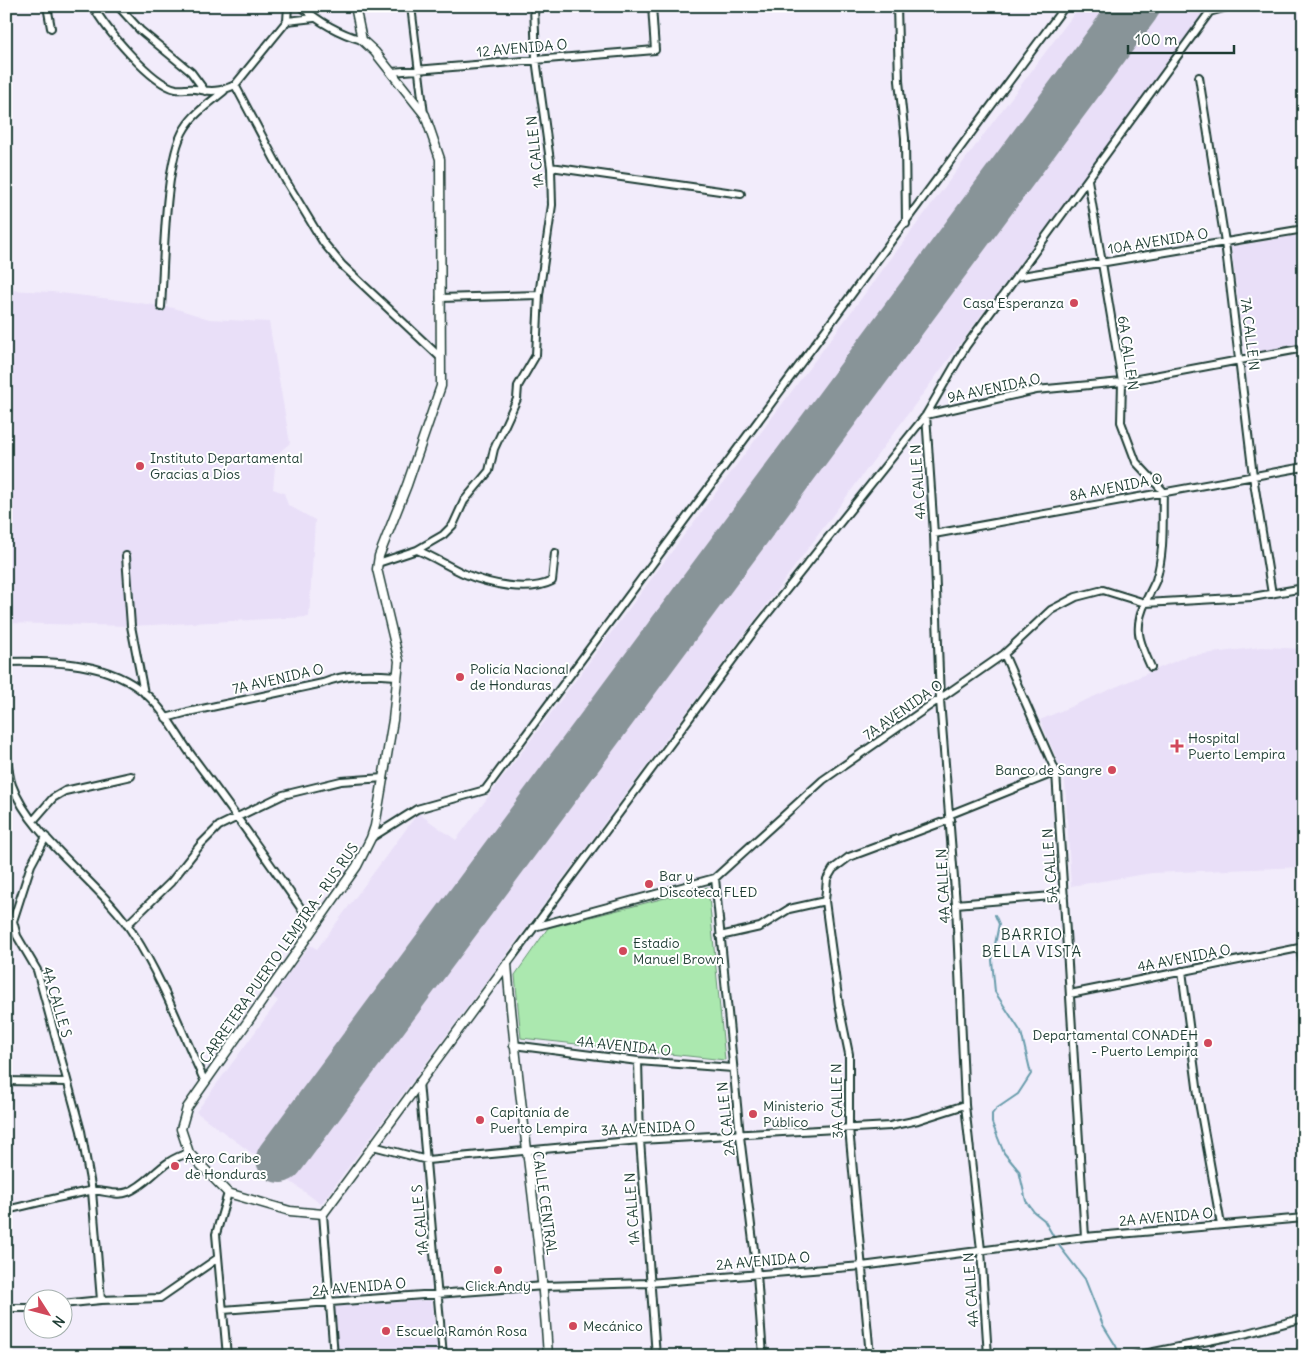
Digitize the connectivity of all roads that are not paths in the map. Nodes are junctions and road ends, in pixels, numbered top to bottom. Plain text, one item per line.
1 (48, 6) edge
2 (93, 6) edge
3 (118, 6) edge
4 (288, 6) edge
5 (301, 6) edge
6 (355, 6) edge
7 (411, 6) edge
8 (534, 6) edge
9 (652, 6) edge
10 (897, 6) edge
11 (1065, 6) edge
12 (1214, 6) edge
13 (1232, 6) edge
14 (1210, 12) junction
15 (314, 18) junction
16 (287, 21) junction
17 (51, 28) dead end
18 (362, 40) junction
19 (536, 59) junction
20 (420, 70) junction
21 (392, 72) junction
22 (1199, 77) dead end
23 (236, 85) junction
24 (224, 91) junction
25 (206, 92) junction
26 (424, 115) junction
27 (551, 167) junction
28 (1088, 180) junction
29 (741, 194) dead end
30 (906, 224) junction
31 (1304, 229) edge
32 (1225, 242) junction
33 (1101, 263) junction
34 (1016, 277) junction
35 (539, 295) junction
36 (440, 298) junction
37 (160, 307) dead end
38 (1304, 348) edge
39 (440, 357) junction
40 (1241, 362) junction
41 (1122, 382) junction
42 (926, 415) junction
43 (1304, 467) edge
44 (1253, 476) junction
45 (1163, 491) junction
46 (934, 534) junction
47 (418, 550) junction
48 (555, 553) dead end
49 (126, 556) dead end
50 (378, 563) junction
51 (1304, 588) edge
52 (1272, 594) junction
53 (1145, 603) junction
54 (1004, 654) junction
55 (6, 662) edge
56 (1150, 667) dead end
57 (397, 676) junction
58 (144, 693) junction
59 (940, 700) junction
60 (166, 718) junction
61 (6, 748) edge
62 (1056, 772) junction
63 (131, 776) dead end
64 (384, 778) junction
65 (9, 785) edge
66 (237, 816) junction
67 (951, 816) junction
68 (33, 821) junction
69 (46, 837) junction
70 (371, 838) junction
71 (715, 878) junction
72 (1064, 895) junction
73 (825, 901) junction
74 (956, 904) junction
75 (10, 921) edge
76 (127, 925) junction
77 (314, 927) junction
78 (534, 927) junction
79 (720, 936) junction
80 (1302, 947) edge
81 (507, 964) junction
82 (1304, 968) edge
83 (1182, 971) junction
84 (1070, 994) junction
85 (513, 1045) junction
86 (638, 1061) junction
87 (733, 1068) junction
88 (6, 1081) edge
89 (67, 1082) junction
90 (205, 1082) junction
91 (419, 1082) junction
92 (965, 1105) junction
93 (849, 1128) junction
94 (740, 1136) junction
95 (640, 1140) junction
96 (372, 1146) junction
97 (526, 1150) junction
98 (189, 1153) junction
99 (427, 1160) junction
100 (92, 1191) junction
101 (228, 1193) junction
102 (6, 1210) edge
103 (323, 1214) junction
104 (1304, 1218) edge
105 (1221, 1225) junction
106 (1085, 1237) junction
107 (982, 1250) junction
108 (218, 1258) junction
109 (862, 1266) junction
110 (757, 1274) junction
111 (649, 1283) junction
112 (544, 1286) junction
113 (438, 1293) junction
114 (101, 1300) junction
115 (331, 1302) junction
116 (72, 1303) edge
117 (6, 1308) edge
118 (22, 1308) edge
119 (223, 1310) junction
120 (1304, 1318) edge
121 (227, 1356) edge
122 (334, 1356) edge
123 (443, 1356) edge
124 (548, 1356) edge
125 (656, 1356) edge
126 (764, 1356) edge
127 (870, 1356) edge
128 (988, 1356) edge
129 (1134, 1356) edge

1 - 17 street
2 - 25 street
3 - 25 street
4 - 16 street
5 - 15 street
6 - 18 street
7 - 20 street
8 - 19 street, 1A CALLE N
9 - 19 street, 12 AVENIDA O
10 - 30 street
11 - 30 street
12 - 14 street
13 - 14 street
14 - 28 street
15 - 16 street
15 - 18 street
16 - 23 street
18 - 21 street, CARRETERA PUERTO LEMPIRA - RUS RUS
19 - 20 street, 12 AVENIDA O
19 - 27 street, 1A CALLE N
20 - 21 street, 12 AVENIDA O
20 - 26 street
21 - 26 street, CARRETERA PUERTO LEMPIRA - RUS RUS
22 - 32 street, 7A CALLE N
23 - 24 street
23 - 39 street
24 - 25 street
24 - 37 street
26 - 36 street, CARRETERA PUERTO LEMPIRA - RUS RUS
27 - 29 street
27 - 35 street, 1A CALLE N
28 - 33 street, 6A CALLE N
28 - 34 street
30 - 70 street
31 - 32 street, 10A AVENIDA O
32 - 33 street, 10A AVENIDA O
32 - 40 street, 7A CALLE N
33 - 34 street, 10A AVENIDA O
33 - 41 street, 6A CALLE N
34 - 42 street
35 - 36 street
35 - 47 street, 1A CALLE N
36 - 39 street, CARRETERA PUERTO LEMPIRA - RUS RUS
38 - 40 street, 9A AVENIDA O
39 - 50 street, CARRETERA PUERTO LEMPIRA - RUS RUS
40 - 41 street, 9A AVENIDA O
40 - 44 street, 7A CALLE N
41 - 42 street, 9A AVENIDA O
41 - 45 street, 6A CALLE N
42 - 46 street, 4A CALLE N
42 - 78 street
43 - 44 street, 8A AVENIDA O
44 - 45 street, 8A AVENIDA O
44 - 52 street, 7A CALLE N
45 - 46 street, 8A AVENIDA O
45 - 53 street
46 - 59 street, 4A CALLE N
47 - 48 street
47 - 50 street, 1A CALLE N
49 - 58 street
50 - 57 street, CARRETERA PUERTO LEMPIRA - RUS RUS
51 - 52 street, 7A AVENIDA O
52 - 53 street, 7A AVENIDA O
53 - 54 street, 7A AVENIDA O
53 - 56 street
54 - 59 street, 7A AVENIDA O
54 - 62 street, 5A CALLE N
55 - 58 street
57 - 60 street, 7A AVENIDA O
57 - 64 street, CARRETERA PUERTO LEMPIRA - RUS RUS
58 - 60 street
59 - 67 street, 4A CALLE N
59 - 71 street, 7A AVENIDA O
60 - 66 street
61 - 65 street
62 - 67 street
62 - 72 street, 5A CALLE N
63 - 68 street
64 - 66 street
64 - 70 street, CARRETERA PUERTO LEMPIRA - RUS RUS
65 - 68 street
66 - 76 street
66 - 77 street
67 - 73 street, 3A CALLE N
67 - 74 street, 4A CALLE N
68 - 69 street
69 - 75 street, 4A CALLE S
69 - 76 street
70 - 77 street, CARRETERA PUERTO LEMPIRA - RUS RUS
71 - 78 street, 7A AVENIDA O
71 - 79 street, 2A CALLE N
72 - 74 street
72 - 84 street, 5A CALLE N
73 - 79 street
73 - 93 street, 3A CALLE N
74 - 92 street, 4A CALLE N
75 - 89 street, 4A CALLE S
76 - 90 street
77 - 90 street, CARRETERA PUERTO LEMPIRA - RUS RUS
78 - 81 street
79 - 87 street, 2A CALLE N
80 - 82 street
80 - 83 street, 4A AVENIDA O
81 - 85 street, CALLE CENTRAL
81 - 91 street
83 - 84 street, 4A AVENIDA O
83 - 105 street
84 - 106 street, 5A CALLE N
85 - 86 street, 4A AVENIDA O
85 - 97 street, CALLE CENTRAL
86 - 87 street, 4A AVENIDA O
86 - 95 street, 1A CALLE N
87 - 94 street, 2A CALLE N
88 - 89 street
89 - 100 street, 4A CALLE S
90 - 98 street, CARRETERA PUERTO LEMPIRA - RUS RUS
91 - 96 street
91 - 99 street, 1A CALLE S
92 - 93 street, 3A AVENIDA O
92 - 107 street, 4A CALLE N
93 - 94 street, 3A AVENIDA O
93 - 109 street, 3A CALLE N
94 - 95 street, 3A AVENIDA O
94 - 110 street, 2A CALLE N
95 - 97 street, 3A AVENIDA O
95 - 111 street, 1A CALLE N
96 - 99 street, 3A AVENIDA O
96 - 103 street
97 - 99 street, 3A AVENIDA O
97 - 112 street, CALLE CENTRAL
98 - 100 street
98 - 101 street, CARRETERA PUERTO LEMPIRA - RUS RUS
99 - 113 street, 1A CALLE S
100 - 102 street
100 - 114 street, 4A CALLE S
101 - 103 street, CARRETERA PUERTO LEMPIRA - RUS RUS
101 - 108 street
103 - 115 street
104 - 105 street, 2A AVENIDA O
105 - 106 street, 2A AVENIDA O
106 - 107 street, 2A AVENIDA O
107 - 109 street, 2A AVENIDA O
107 - 128 street, 4A CALLE N
108 - 114 street
108 - 119 street
109 - 110 street, 2A AVENIDA O
109 - 127 street, 3A CALLE N
110 - 111 street, 2A AVENIDA O
110 - 126 street, 2A CALLE N
111 - 112 street, 2A AVENIDA O
111 - 125 street, 1A CALLE N
112 - 113 street, 2A AVENIDA O
112 - 124 street, CALLE CENTRAL
113 - 115 street, 2A AVENIDA O
113 - 123 street, 1A CALLE S
114 - 116 street
115 - 119 street, 2A AVENIDA O
115 - 122 street
117 - 118 street
119 - 121 street
120 - 129 street

